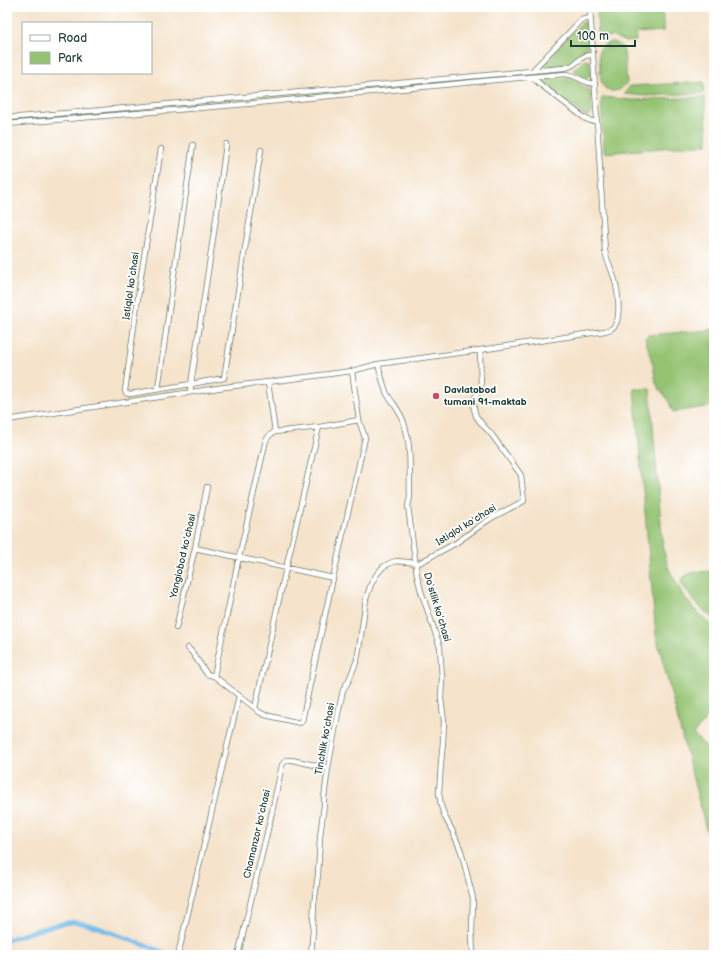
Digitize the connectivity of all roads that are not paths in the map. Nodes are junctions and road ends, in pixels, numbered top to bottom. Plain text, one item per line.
1 (590, 7) edge
2 (590, 18) junction
3 (593, 55) junction
4 (532, 71) junction
5 (532, 77) junction
6 (594, 84) junction
7 (7, 118) edge
8 (597, 121) junction
9 (7, 124) edge
10 (226, 144) dead end
11 (193, 145) dead end
12 (162, 149) dead end
13 (261, 150) dead end
14 (480, 350) junction
15 (378, 364) junction
16 (352, 370) junction
17 (268, 382) junction
18 (191, 384) junction
19 (158, 389) junction
20 (190, 392) junction
21 (7, 420) edge
22 (359, 420) junction
23 (318, 427) junction
24 (275, 432) junction
25 (207, 487) dead end
26 (195, 548) junction
27 (239, 557) junction
28 (415, 563) junction
29 (286, 568) junction
30 (332, 578) junction
31 (176, 628) dead end
32 (188, 648) dead end
33 (214, 676) junction
34 (239, 696) junction
35 (255, 708) junction
36 (328, 768) junction
37 (179, 952) dead end
38 (238, 955) edge
39 (311, 955) edge
40 (473, 955) edge

1 - 2 street
2 - 3 street
2 - 4 street
3 - 4 street
3 - 6 street
4 - 7 street
5 - 6 street
5 - 8 street
5 - 9 street
6 - 8 street
8 - 14 street
10 - 18 street
11 - 19 street
12 - 19 street, Istiqlol koʻchasi
13 - 18 street, Istiqlol koʻchasi
14 - 15 street
14 - 28 street, Istiqlol koʻchasi
15 - 16 street
15 - 28 street, Doʻstlik koʻchasi
16 - 17 street
16 - 22 street
17 - 20 street
17 - 24 street
18 - 19 street, Istiqlol koʻchasi
18 - 20 street
20 - 21 street
22 - 23 street
22 - 30 street
23 - 24 street
23 - 29 street
24 - 27 street
25 - 26 street, Yangiobod koʻchasi
26 - 27 street
26 - 31 street, Yangiobod koʻchasi
27 - 29 street
27 - 33 street
28 - 36 street, Tinchlik koʻchasi
28 - 40 street, Doʻstlik koʻchasi
29 - 30 street
29 - 35 street
30 - 35 street
32 - 33 street
33 - 34 street
34 - 35 street
34 - 37 street
36 - 38 street, Chamanzor koʻchasi
36 - 39 street, Tinchlik koʻchasi

